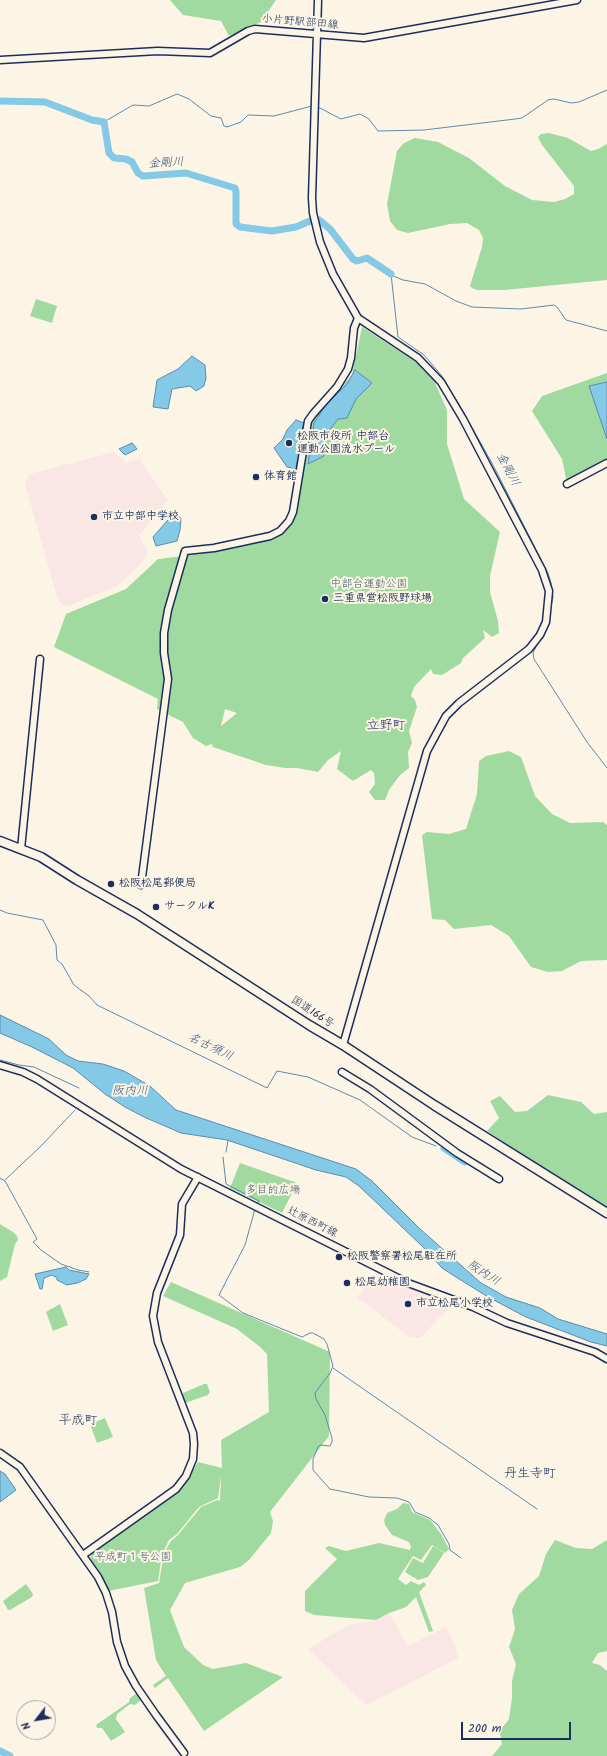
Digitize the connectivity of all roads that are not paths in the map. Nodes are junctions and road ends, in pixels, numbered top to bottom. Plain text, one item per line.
1 (318, 0) edge
2 (577, 0) edge
3 (317, 35) junction
4 (0, 60) edge
5 (358, 318) junction
6 (607, 463) edge
7 (567, 484) dead end
8 (40, 659) dead end
9 (0, 841) edge
10 (21, 848) junction
11 (142, 885) dead end
12 (343, 1045) junction
13 (0, 1065) edge
14 (342, 1072) dead end
15 (198, 1177) junction
16 (499, 1179) dead end
17 (607, 1214) edge
18 (607, 1359) edge
19 (0, 1453) edge
20 (83, 1555) junction
21 (184, 1753) dead end

1 - 3 street
2 - 3 street, 小片野駅部田線
3 - 4 street, 小片野駅部田線
3 - 5 street
5 - 11 street
5 - 12 street
6 - 7 street
8 - 10 street
9 - 10 highway, 国道166号
10 - 12 highway, 国道166号
12 - 17 highway, 国道166号
13 - 15 street, 辻原西町線
14 - 16 street
15 - 18 street, 辻原西町線
15 - 20 street
19 - 20 street
20 - 21 street

